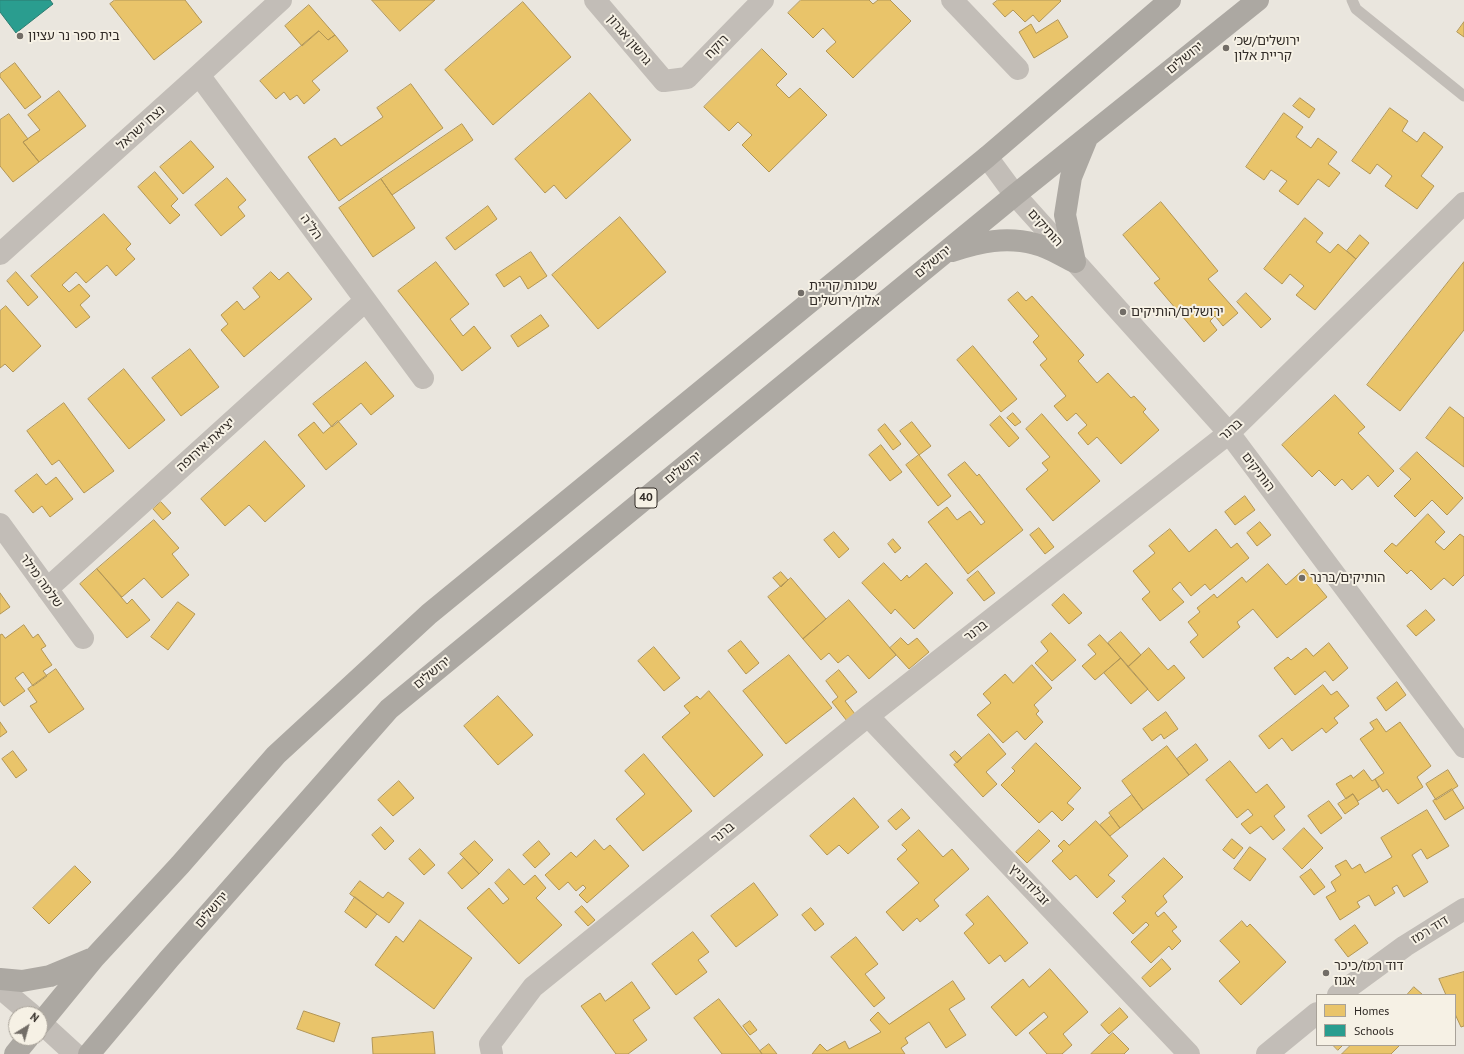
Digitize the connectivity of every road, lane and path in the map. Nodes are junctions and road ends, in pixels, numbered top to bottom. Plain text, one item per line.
1 (280, 0) edge
2 (595, 0) edge
3 (763, 0) edge
4 (952, 0) edge
5 (1170, 0) edge
6 (1258, 0) edge
7 (1352, 0) edge
8 (1018, 69) dead end
9 (199, 75) junction
10 (664, 81) joint
11 (1464, 96) edge
12 (1088, 136) junction
13 (987, 157) junction
14 (1015, 195) junction
15 (1464, 203) edge
16 (0, 254) edge
17 (942, 254) junction
18 (1075, 262) junction
19 (365, 301) junction
20 (424, 378) dead end
21 (1229, 433) junction
22 (0, 524) edge
23 (47, 589) junction
24 (83, 638) dead end
25 (868, 716) junction
26 (1464, 747) edge
27 (1464, 909) edge
28 (94, 958) junction
29 (0, 979) edge
30 (0, 988) edge
31 (1339, 994) edge
32 (18, 1006) edge
33 (48, 1010) edge
34 (1316, 1014) edge
35 (48, 1033) edge
36 (75, 1054) edge
37 (89, 1054) edge
38 (492, 1054) edge
39 (1189, 1054) edge
40 (1267, 1054) edge

1 - 9 street, נצח ישראל
2 - 10 street, גרשון אגרון
3 - 10 street, רוקח
4 - 8 street
5 - 13 highway
6 - 12 highway, ירושלים / 40
7 - 11 lane
9 - 16 street, נצח ישראל
9 - 19 street, הל"ה
12 - 14 highway, ירושלים / 40
12 - 18 highway
13 - 14 street, הותיקים
13 - 28 highway
14 - 17 highway, ירושלים / 40
14 - 18 street, הותיקים
15 - 21 street, ברנר
17 - 18 highway
17 - 37 highway, ירושלים / 40
18 - 21 street, הותיקים
19 - 20 street, הל"ה
19 - 23 street, יציאת אירופה
21 - 25 street, ברנר
21 - 26 street, הותיקים
22 - 23 street, שלמה מילר
23 - 24 street, שלמה מילר
25 - 38 street, ברנר
25 - 39 street, זבלודוביץ
27 - 31 street, דוד רמז
28 - 29 highway
28 - 33 highway
30 - 32 street
34 - 40 street
35 - 36 street

